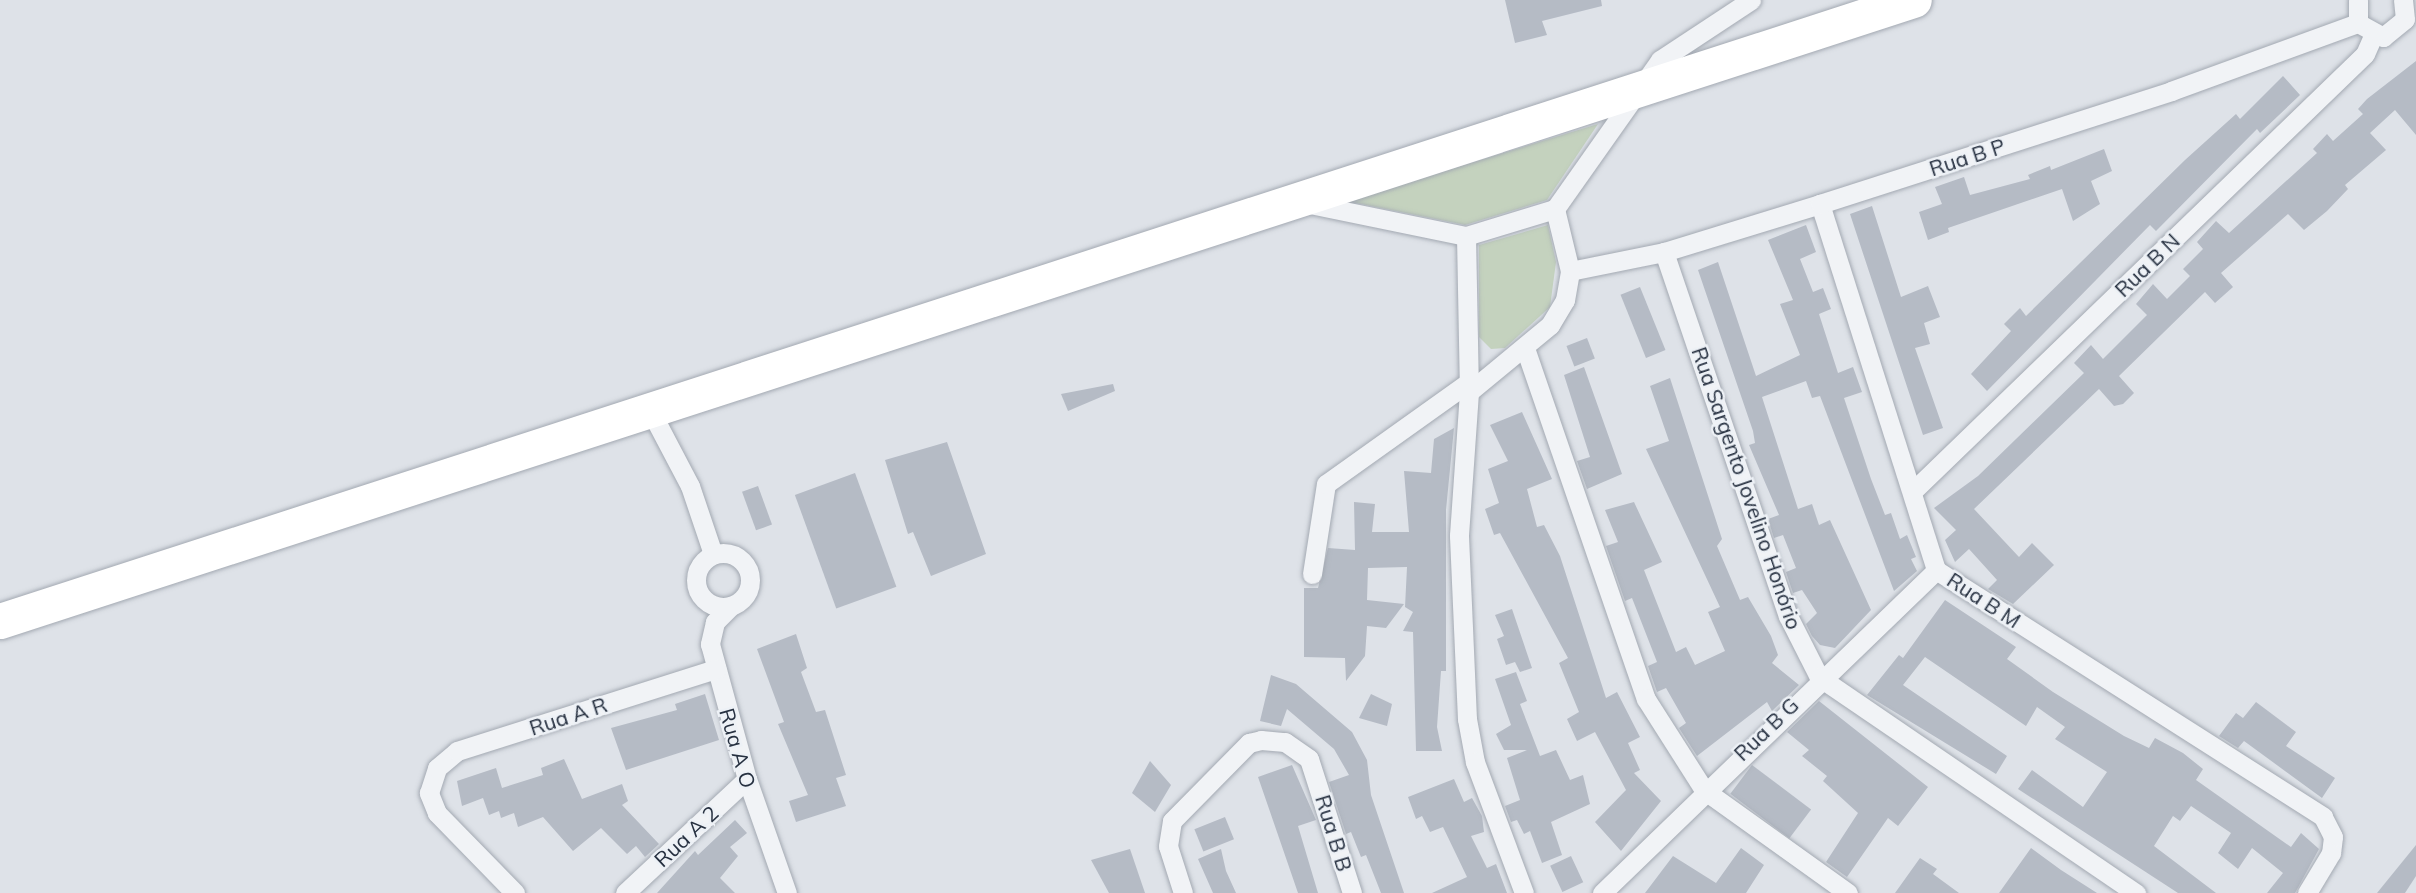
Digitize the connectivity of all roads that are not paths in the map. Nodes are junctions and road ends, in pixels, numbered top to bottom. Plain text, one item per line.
1 (1751, 0) edge
2 (1914, 0) edge
3 (2358, 0) edge
4 (2403, 0) edge
5 (2366, 30) junction
6 (1636, 92) junction
7 (1298, 202) junction
8 (1820, 204) junction
9 (1555, 209) junction
10 (1466, 236) junction
11 (1664, 252) junction
12 (1570, 271) junction
13 (1525, 348) junction
14 (1469, 387) junction
15 (649, 408) junction
16 (1914, 490) junction
17 (713, 554) junction
18 (1936, 570) junction
19 (1312, 574) dead end
20 (700, 596) junction
21 (731, 606) junction
22 (0, 621) edge
23 (710, 644) junction
24 (716, 669) junction
25 (1819, 677) junction
26 (747, 779) junction
27 (1704, 790) junction
28 (516, 893) edge
29 (625, 893) edge
30 (787, 893) edge
31 (1183, 893) edge
32 (1352, 893) edge
33 (1524, 893) edge
34 (1602, 893) edge
35 (1847, 893) edge
36 (2136, 893) edge
37 (2307, 893) edge

1 - 6 street
2 - 6 highway
3 - 5 street
4 - 5 street, Rua B P
5 - 8 street, Rua B P
5 - 16 street, Rua B N
6 - 7 highway
6 - 9 street
7 - 10 street
7 - 15 highway
8 - 11 street, Rua B P
8 - 16 street, Rua B M
9 - 10 street
9 - 12 street
10 - 14 street
11 - 12 street, Rua B P
11 - 25 street, Rua Sargento Jovelino Honório
12 - 13 street
13 - 14 street
13 - 27 street
14 - 19 street
14 - 33 street
15 - 17 street
15 - 22 highway
16 - 18 street, Rua B M
17 - 20 street
17 - 21 street
18 - 25 street, Rua B G
18 - 37 street, Rua B M
20 - 21 street
20 - 23 street, Rua A O
21 - 23 street
23 - 24 street, Rua A O
24 - 26 street, Rua A O
24 - 28 street, Rua A R
25 - 27 street, Rua B G
25 - 36 street, Rua Sargento Jovelino Honório
26 - 29 street, Rua A 2
26 - 30 street, Rua A O
27 - 34 street, Rua B G
27 - 35 street
31 - 32 street, Rua B B

